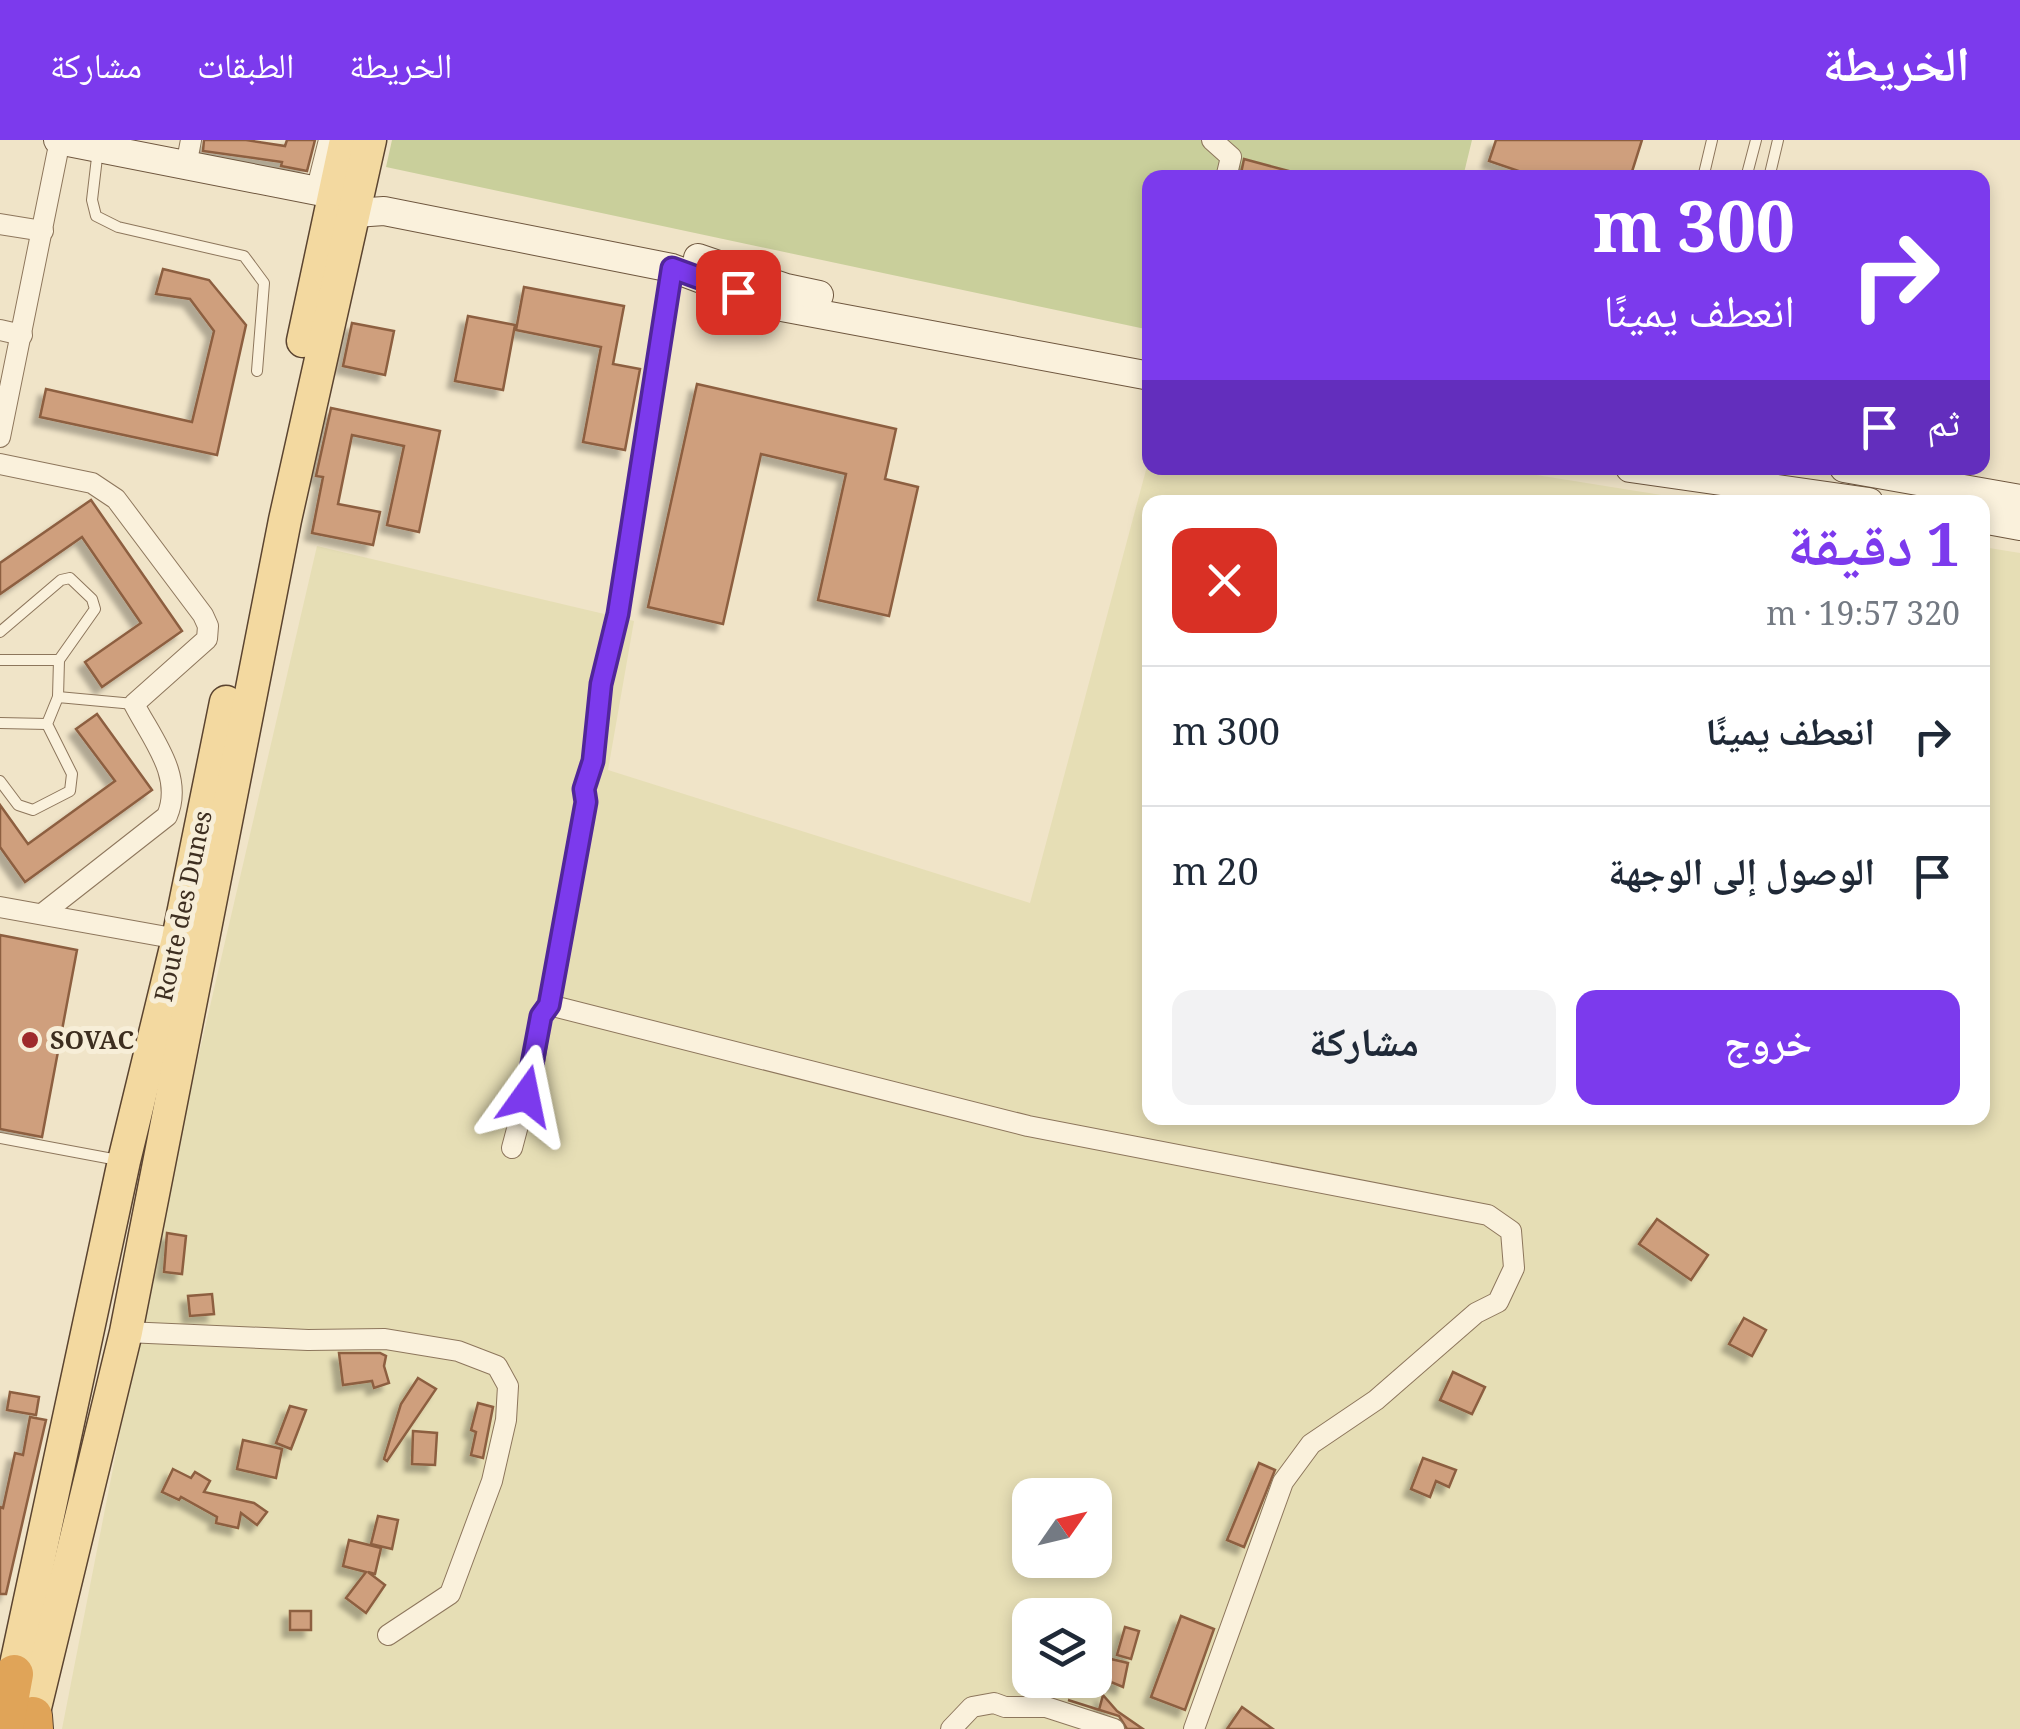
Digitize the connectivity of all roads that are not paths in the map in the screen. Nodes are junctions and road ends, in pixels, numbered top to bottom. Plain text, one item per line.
1 (330, 140) edge
2 (346, 140) edge
3 (370, 140) edge
4 (1212, 140) edge
5 (1712, 140) edge
6 (1756, 140) edge
7 (1778, 140) edge
8 (77, 143) edge
9 (188, 153) edge
10 (1228, 170) edge
11 (1705, 170) edge
12 (1748, 170) edge
13 (1771, 170) edge
14 (341, 197) junction
15 (0, 224) edge
16 (42, 231) junction
17 (672, 268) junction
18 (0, 330) edge
19 (22, 335) junction
20 (1142, 355) edge
21 (257, 372) dead end
22 (1142, 374) edge
23 (0, 437) edge
24 (0, 464) edge
25 (1694, 475) edge
26 (1884, 475) edge
27 (1824, 495) edge
28 (2020, 499) edge
29 (1990, 520) edge
30 (2020, 526) edge
31 (0, 632) edge
32 (0, 660) edge
33 (59, 660) junction
34 (58, 697) junction
35 (134, 704) junction
36 (0, 723) edge
37 (47, 724) junction
38 (0, 781) edge
39 (0, 907) edge
40 (42, 914) junction
41 (178, 939) junction
42 (549, 1005) junction
43 (0, 1138) edge
44 (512, 1148) dead end
45 (124, 1161) junction
46 (126, 1332) junction
47 (388, 1634) dead end
48 (19, 1713) edge
49 (951, 1729) edge
50 (1114, 1729) edge
51 (1194, 1729) edge

1 - 14 street
2 - 14 main road, Route des Dunes
3 - 14 main road, Route des Dunes
4 - 10 street
5 - 11 lane
6 - 12 lane
7 - 13 lane
8 - 9 street
8 - 16 street
8 - 21 lane
9 - 14 street
14 - 17 street
14 - 20 street
14 - 41 main road, Route des Dunes
14 - 46 main road, Route des Dunes
15 - 16 street
16 - 19 street
17 - 22 street
17 - 42 street
18 - 19 street
19 - 23 street
24 - 35 street
25 - 27 street
26 - 28 street
29 - 30 street
31 - 33 lane
32 - 33 lane
33 - 34 lane
34 - 35 lane
34 - 37 lane
35 - 40 street
36 - 37 lane
37 - 38 lane
39 - 40 street
40 - 41 street
41 - 45 main road, Route des Dunes
42 - 44 street
42 - 51 street
43 - 45 lane
45 - 48 main road, Route des Dunes
46 - 47 street
46 - 48 main road, Route des Dunes
49 - 50 street

